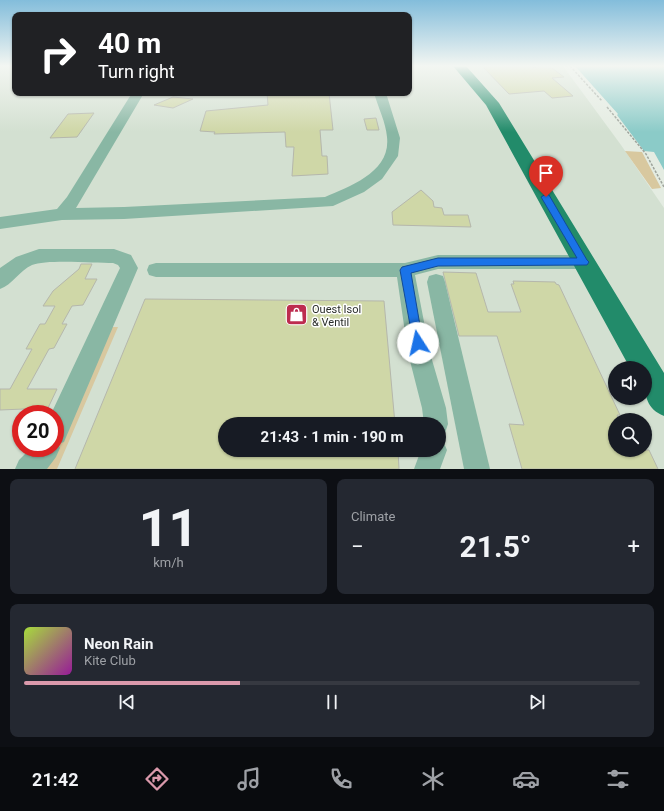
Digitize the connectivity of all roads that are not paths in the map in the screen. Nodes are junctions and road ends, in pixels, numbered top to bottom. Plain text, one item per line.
1 (479, 88) edge
2 (136, 96) edge
3 (381, 96) edge
4 (62, 214) junction
5 (0, 223) edge
6 (584, 262) junction
7 (156, 270) dead end
8 (405, 270) junction
9 (0, 281) edge
10 (436, 282) dead end
11 (641, 361) edge
12 (652, 380) edge
13 (664, 401) edge
14 (64, 413) edge
15 (435, 417) edge
16 (40, 457) edge
17 (431, 457) edge
18 (28, 469) edge
19 (427, 469) edge
20 (478, 469) edge

1 - 6 main road
2 - 4 lane
3 - 4 lane
4 - 5 lane
6 - 8 lane
6 - 11 main road
7 - 8 lane
8 - 15 lane
9 - 14 lane
10 - 20 lane
12 - 13 main road
16 - 18 lane
17 - 19 lane

